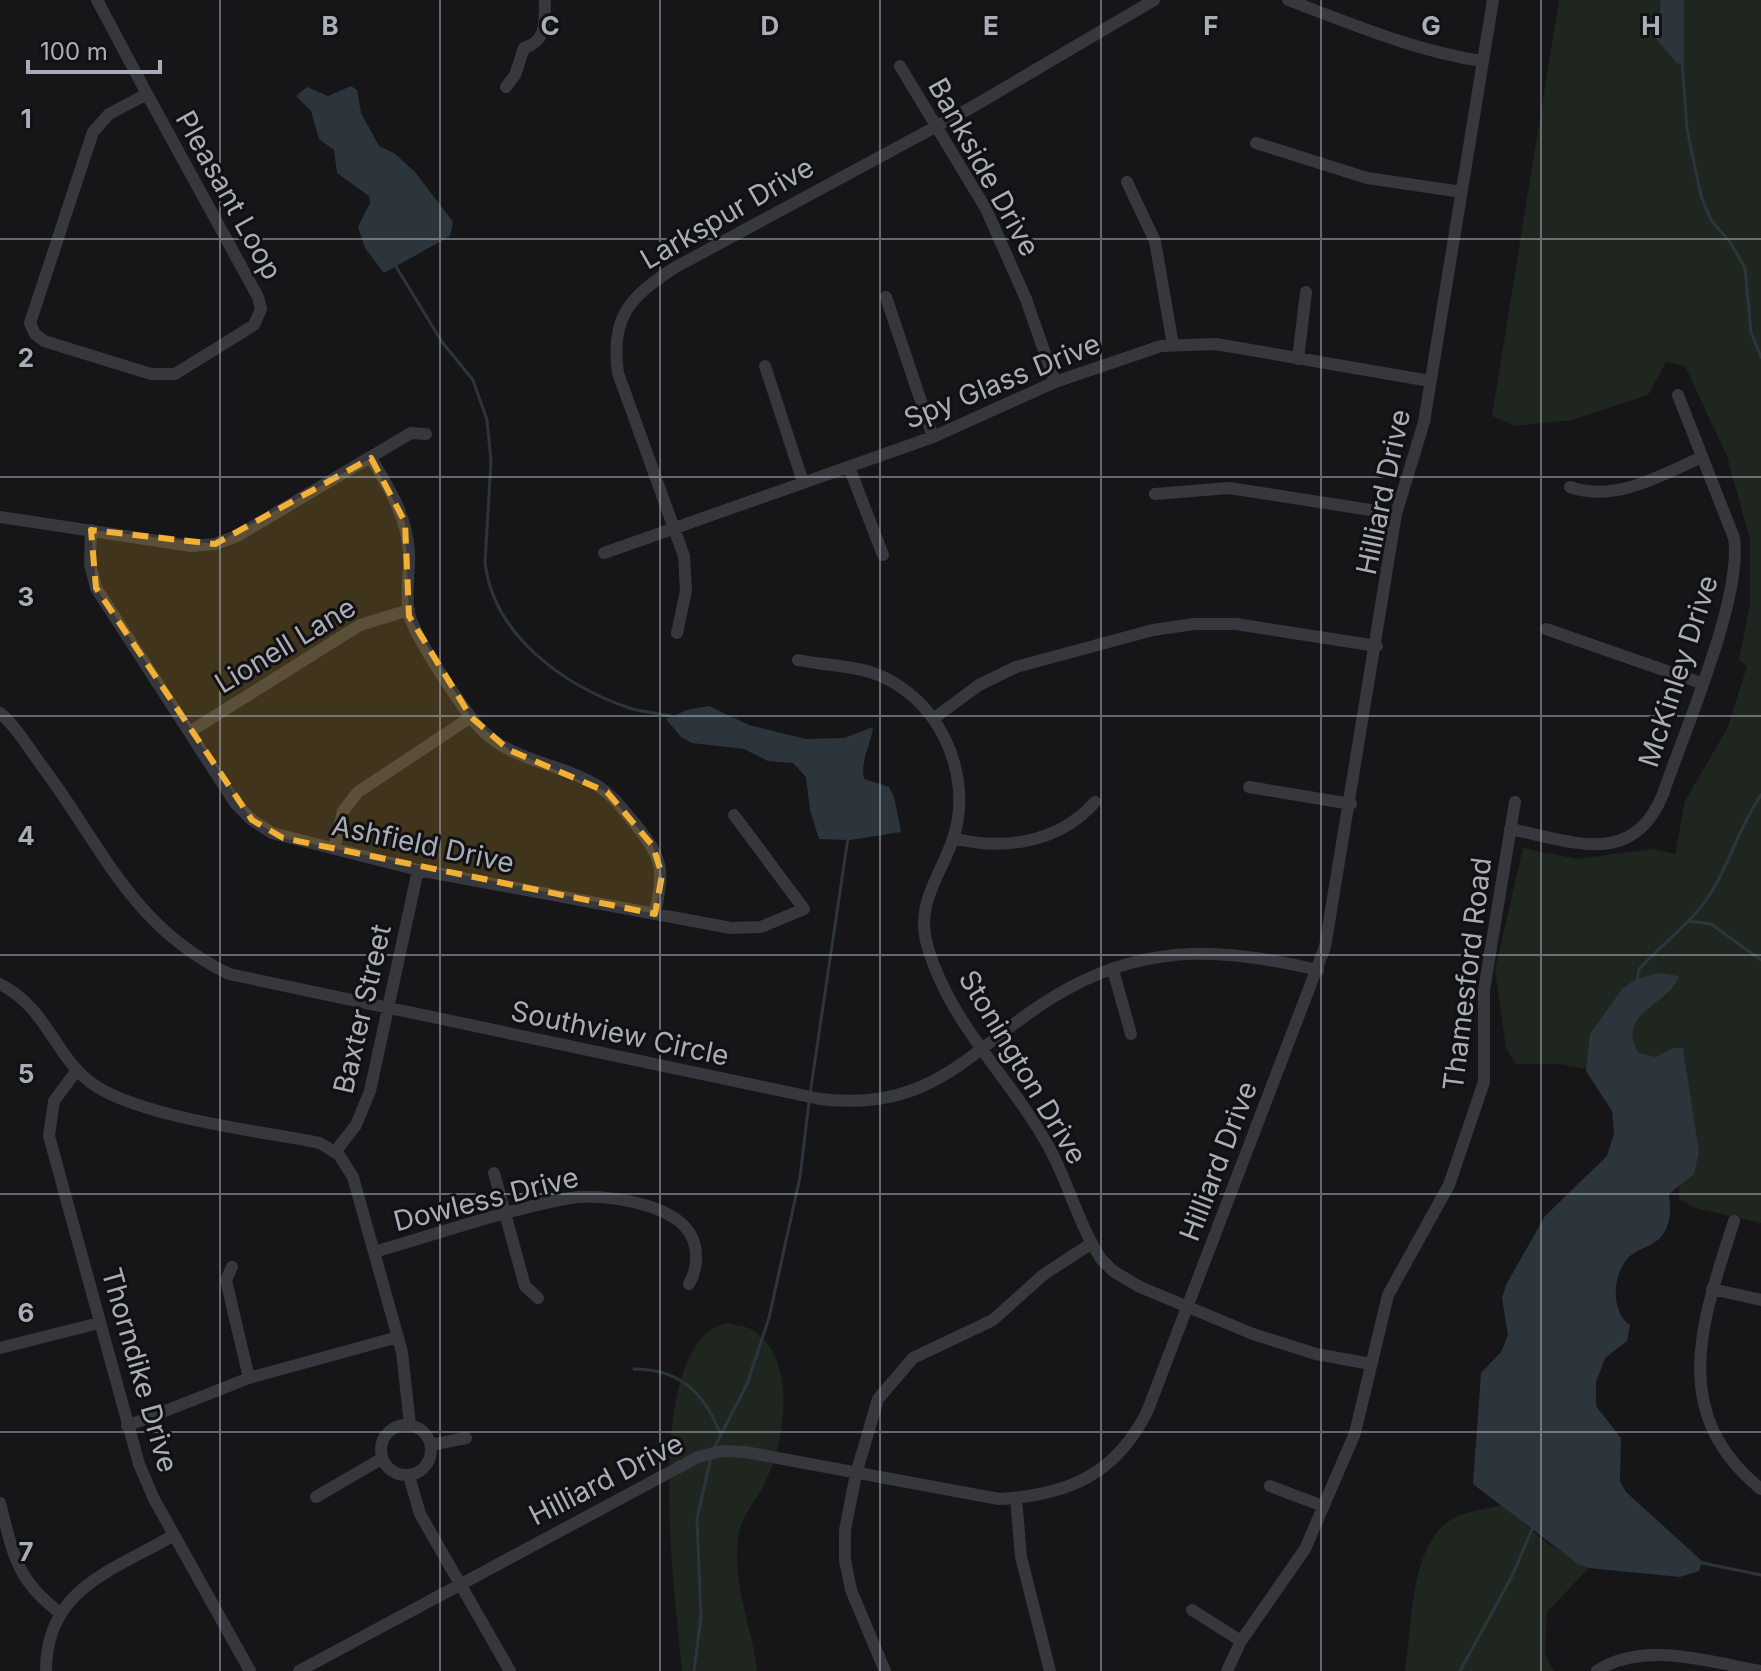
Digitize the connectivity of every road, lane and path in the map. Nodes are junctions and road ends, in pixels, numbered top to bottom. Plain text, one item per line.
1 (97, 0) edge
2 (545, 0) edge
3 (1154, 0) edge
4 (1288, 0) edge
5 (1493, 0) edge
6 (1482, 61) junction
7 (900, 66) dead end
8 (506, 87) dead end
9 (147, 94) junction
10 (936, 126) junction
11 (1256, 143) dead end
12 (1127, 182) dead end
13 (1462, 192) junction
14 (1306, 292) dead end
15 (886, 297) dead end
16 (1173, 345) junction
17 (1298, 359) junction
18 (765, 366) dead end
19 (1430, 381) junction
20 (1055, 382) junction
21 (1678, 395) dead end
22 (426, 434) dead end
23 (933, 437) junction
24 (1702, 457) junction
25 (371, 458) junction
26 (849, 467) junction
27 (803, 482) junction
28 (1570, 487) dead end
29 (1155, 494) dead end
30 (1396, 514) junction
31 (0, 517) edge
32 (673, 529) junction
33 (91, 530) junction
34 (604, 553) dead end
35 (883, 555) dead end
36 (409, 610) junction
37 (1546, 629) dead end
38 (677, 633) dead end
39 (1377, 646) junction
40 (798, 660) dead end
41 (1701, 683) junction
42 (0, 713) edge
43 (471, 717) junction
44 (933, 719) junction
45 (191, 731) junction
46 (1249, 787) dead end
47 (1095, 802) dead end
48 (1515, 802) dead end
49 (1351, 804) junction
50 (734, 815) dead end
51 (1510, 829) junction
52 (953, 838) junction
53 (334, 849) junction
54 (418, 870) junction
55 (655, 914) junction
56 (1113, 970) junction
57 (1318, 970) junction
58 (0, 984) edge
59 (387, 1009) junction
60 (1131, 1034) dead end
61 (982, 1051) junction
62 (77, 1070) junction
63 (335, 1152) junction
64 (494, 1173) dead end
65 (504, 1216) junction
66 (1734, 1221) dead end
67 (1092, 1243) junction
68 (374, 1252) junction
69 (232, 1267) dead end
70 (689, 1284) dead end
71 (1712, 1289) junction
72 (538, 1298) dead end
73 (1761, 1300) edge
74 (1188, 1306) junction
75 (99, 1323) junction
76 (398, 1337) junction
77 (0, 1348) edge
78 (1371, 1364) junction
79 (249, 1378) junction
80 (410, 1425) junction
81 (127, 1426) junction
82 (466, 1438) dead end
83 (431, 1445) junction
84 (381, 1459) junction
85 (856, 1474) junction
86 (409, 1476) junction
87 (1270, 1486) dead end
88 (1761, 1489) edge
89 (316, 1497) dead end
90 (1016, 1498) junction
91 (0, 1503) edge
92 (1323, 1506) junction
93 (174, 1535) junction
94 (458, 1585) junction
95 (1192, 1610) dead end
96 (59, 1612) junction
97 (1241, 1641) junction
98 (46, 1671) edge
99 (250, 1671) edge
100 (299, 1671) edge
101 (510, 1671) edge
102 (885, 1671) edge
103 (1050, 1671) edge
104 (1227, 1671) edge
105 (1597, 1671) edge
106 (1761, 1671) edge

1 - 9 street, Pleasant Loop
2 - 8 street
3 - 10 street, Larkspur Drive
4 - 6 street
5 - 6 street, Hilliard Drive
6 - 13 street, Hilliard Drive
7 - 10 street, Bankside Drive
9 - 9 street, Pleasant Loop
10 - 20 street, Bankside Drive
10 - 32 street, Larkspur Drive
11 - 13 street
12 - 16 street
13 - 19 street, Hilliard Drive
14 - 17 street
15 - 23 street
16 - 17 street, Spy Glass Drive
16 - 20 street, Spy Glass Drive
17 - 19 street, Spy Glass Drive
18 - 27 street
19 - 30 street, Hilliard Drive
20 - 23 street, Spy Glass Drive
21 - 24 street, McKinley Drive
22 - 25 street
23 - 26 street, Spy Glass Drive
24 - 28 street
24 - 41 street, McKinley Drive
25 - 33 street
25 - 36 street
26 - 27 street, Spy Glass Drive
26 - 35 street
27 - 32 street, Spy Glass Drive
29 - 30 street
30 - 39 street, Hilliard Drive
31 - 33 street
32 - 34 street, Spy Glass Drive
32 - 38 street, Larkspur Drive
33 - 45 street, Ashfield Drive
36 - 43 street
36 - 45 street, Lionell Lane
37 - 41 street
39 - 44 street
39 - 49 street, Hilliard Drive
40 - 44 street, Stonington Drive
41 - 51 street, McKinley Drive
42 - 59 street, Southview Circle
43 - 53 street
43 - 55 street
44 - 52 street, Stonington Drive
45 - 53 street, Ashfield Drive
46 - 49 street
47 - 52 street
48 - 51 street, Thamesford Road
49 - 57 street, Hilliard Drive
50 - 55 street, Ashfield Drive
51 - 78 street, Thamesford Road
52 - 61 street, Stonington Drive
53 - 54 street, Ashfield Drive
54 - 55 street, Ashfield Drive
54 - 59 street, Baxter Street
56 - 57 street, Southview Circle
56 - 60 street
56 - 61 street, Southview Circle
57 - 74 street, Hilliard Drive
58 - 62 street
59 - 61 street, Southview Circle
59 - 63 street, Baxter Street
61 - 67 street, Stonington Drive
62 - 63 street
62 - 75 street, Thorndike Drive
63 - 68 street
64 - 65 street
65 - 68 street, Dowless Drive
65 - 70 street, Dowless Drive
65 - 72 street
66 - 71 street
67 - 74 street, Stonington Drive
67 - 85 street
68 - 76 street
69 - 79 street
71 - 73 street
71 - 88 street
74 - 78 street, Stonington Drive
74 - 90 street, Hilliard Drive
75 - 77 street
75 - 81 street, Thorndike Drive
76 - 79 street
76 - 80 street
78 - 92 street, Thamesford Road
79 - 81 street
80 - 83 street
80 - 84 street
81 - 93 street, Thorndike Drive
82 - 83 street
83 - 86 street
84 - 86 street
84 - 89 street
85 - 90 street, Hilliard Drive
85 - 94 street, Hilliard Drive
85 - 102 street
86 - 94 street
87 - 92 street
90 - 103 street
91 - 96 street
92 - 97 street, Thamesford Road
93 - 96 street
93 - 99 street, Thorndike Drive
94 - 100 street, Hilliard Drive
94 - 101 street
95 - 97 street
96 - 98 street
97 - 104 street, Thamesford Road
105 - 106 street

